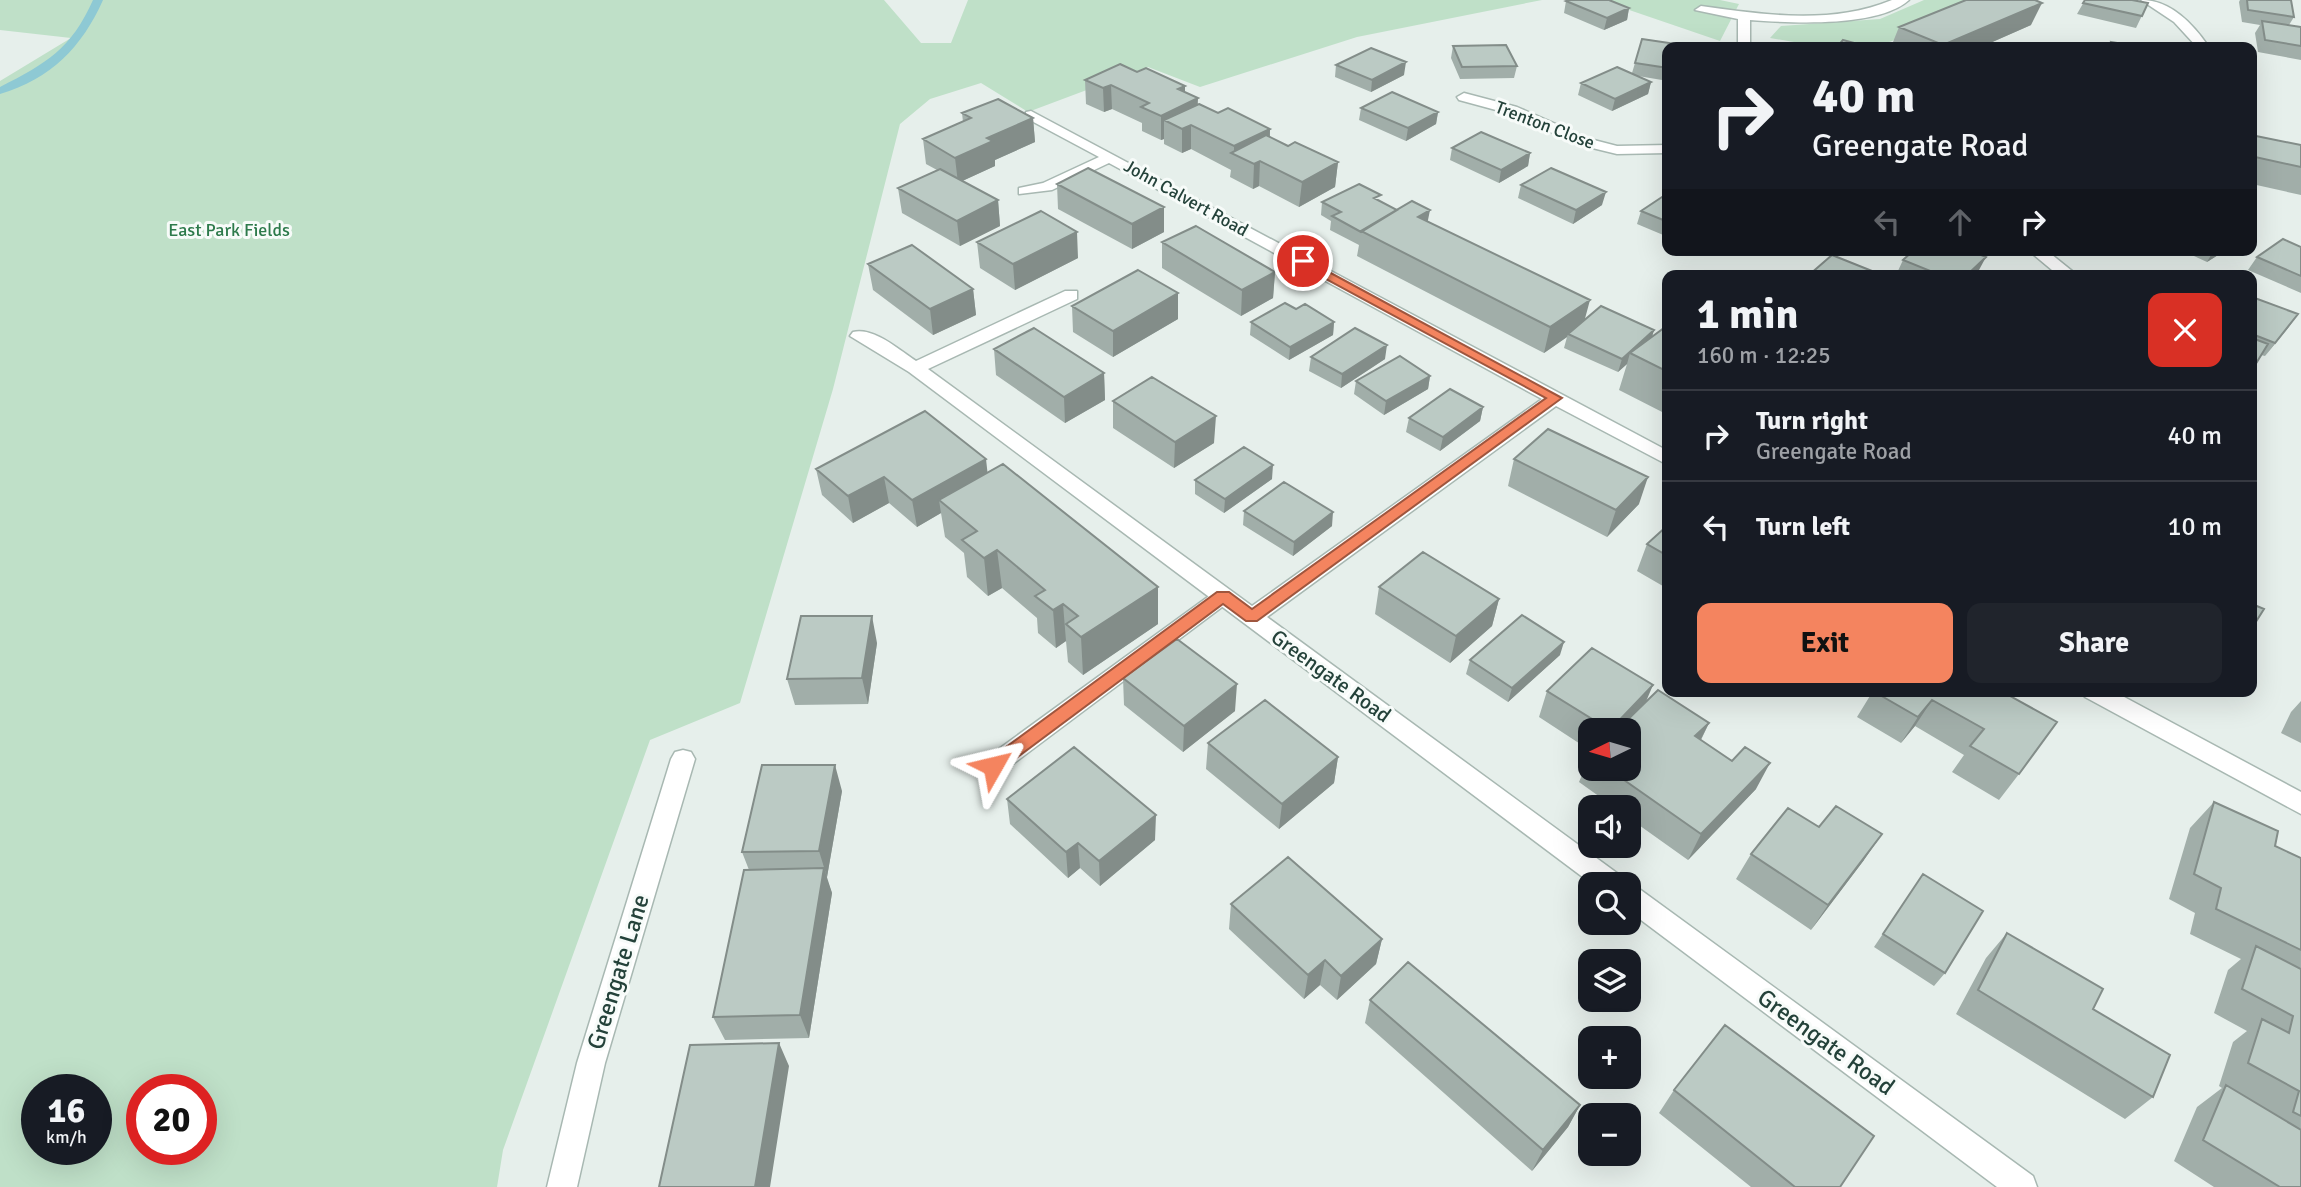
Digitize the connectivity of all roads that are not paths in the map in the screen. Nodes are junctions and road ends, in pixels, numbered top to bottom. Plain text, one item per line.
1 (1903, 0) edge
2 (2147, 0) edge
3 (1701, 10) dead end
4 (1744, 16) junction
5 (1744, 42) edge
6 (2200, 42) edge
7 (1464, 97) dead end
8 (1031, 115) edge
9 (1662, 149) edge
10 (1111, 158) junction
11 (1024, 191) dead end
12 (2044, 256) edge
13 (2062, 270) edge
14 (1071, 295) dead end
15 (859, 336) dead end
16 (915, 368) junction
17 (1555, 398) junction
18 (1662, 456) edge
19 (1223, 596) junction
20 (1252, 617) junction
21 (2104, 697) edge
22 (683, 758) dead end
23 (993, 766) dead end
24 (2301, 804) edge
25 (1596, 872) edge
26 (1641, 905) edge
27 (562, 1187) edge
28 (2022, 1187) edge

1 - 4 street
2 - 6 street
3 - 4 street
4 - 5 street
7 - 9 street, Trenton Close
8 - 10 street, John Calvert Road
10 - 11 street, John Calvert Road
10 - 17 street, John Calvert Road
12 - 13 street
14 - 16 street
15 - 16 street, Greengate Road
16 - 19 street, Greengate Road
17 - 18 street, John Calvert Road
17 - 20 street
19 - 20 street, Greengate Road
19 - 23 street
20 - 25 street, Greengate Road
21 - 24 street
22 - 27 street, Greengate Lane
26 - 28 street, Greengate Road

